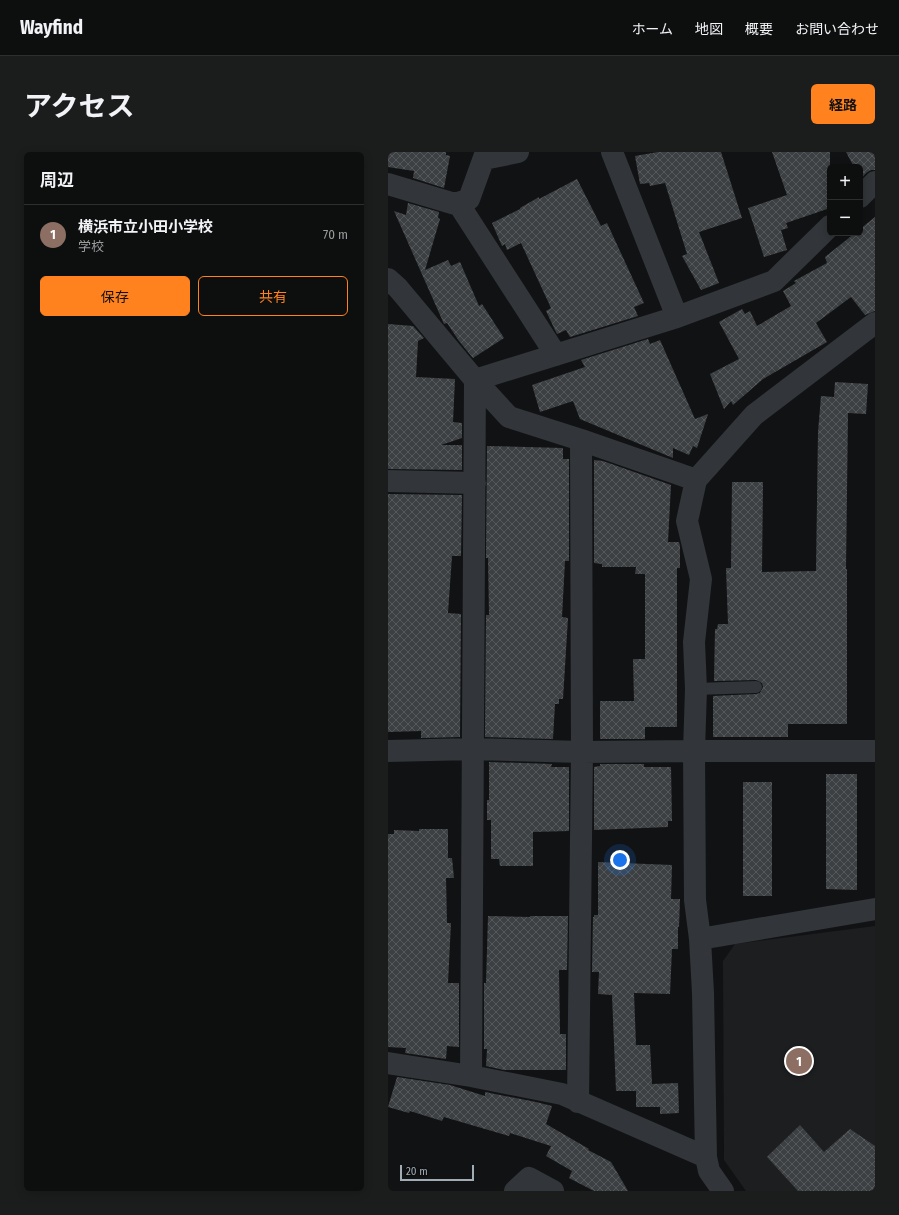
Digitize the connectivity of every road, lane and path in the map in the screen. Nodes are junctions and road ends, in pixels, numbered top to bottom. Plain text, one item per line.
1 (518, 152) edge
2 (612, 152) edge
3 (485, 156) edge
4 (875, 182) edge
5 (388, 184) edge
6 (863, 194) edge
7 (458, 203) junction
8 (827, 229) edge
9 (388, 279) edge
10 (677, 317) junction
11 (875, 323) edge
12 (556, 355) junction
13 (475, 380) junction
14 (581, 440) junction
15 (696, 480) junction
16 (388, 481) edge
17 (475, 483) junction
18 (756, 687) dead end
19 (696, 689) junction
20 (473, 749) junction
21 (388, 751) edge
22 (694, 751) junction
23 (875, 751) edge
24 (582, 752) junction
25 (875, 909) edge
26 (700, 939) junction
27 (388, 1063) edge
28 (471, 1076) junction
29 (578, 1102) junction
30 (706, 1157) junction
31 (515, 1191) edge
32 (553, 1191) edge
33 (723, 1191) edge

1 - 3 street
2 - 10 street
3 - 7 street
4 - 6 street
5 - 7 street
7 - 12 street
8 - 10 street
9 - 13 street
10 - 12 street
11 - 15 street
12 - 13 street
13 - 14 street
13 - 17 street
14 - 15 street
14 - 24 street
15 - 19 street
16 - 17 street
17 - 20 street
18 - 19 lane
19 - 22 street
20 - 21 street
20 - 24 street
20 - 28 street
22 - 23 street
22 - 24 street
22 - 26 street
24 - 29 street
25 - 26 street
26 - 30 street
27 - 28 street
28 - 29 street
29 - 30 street
30 - 33 street
31 - 32 street

